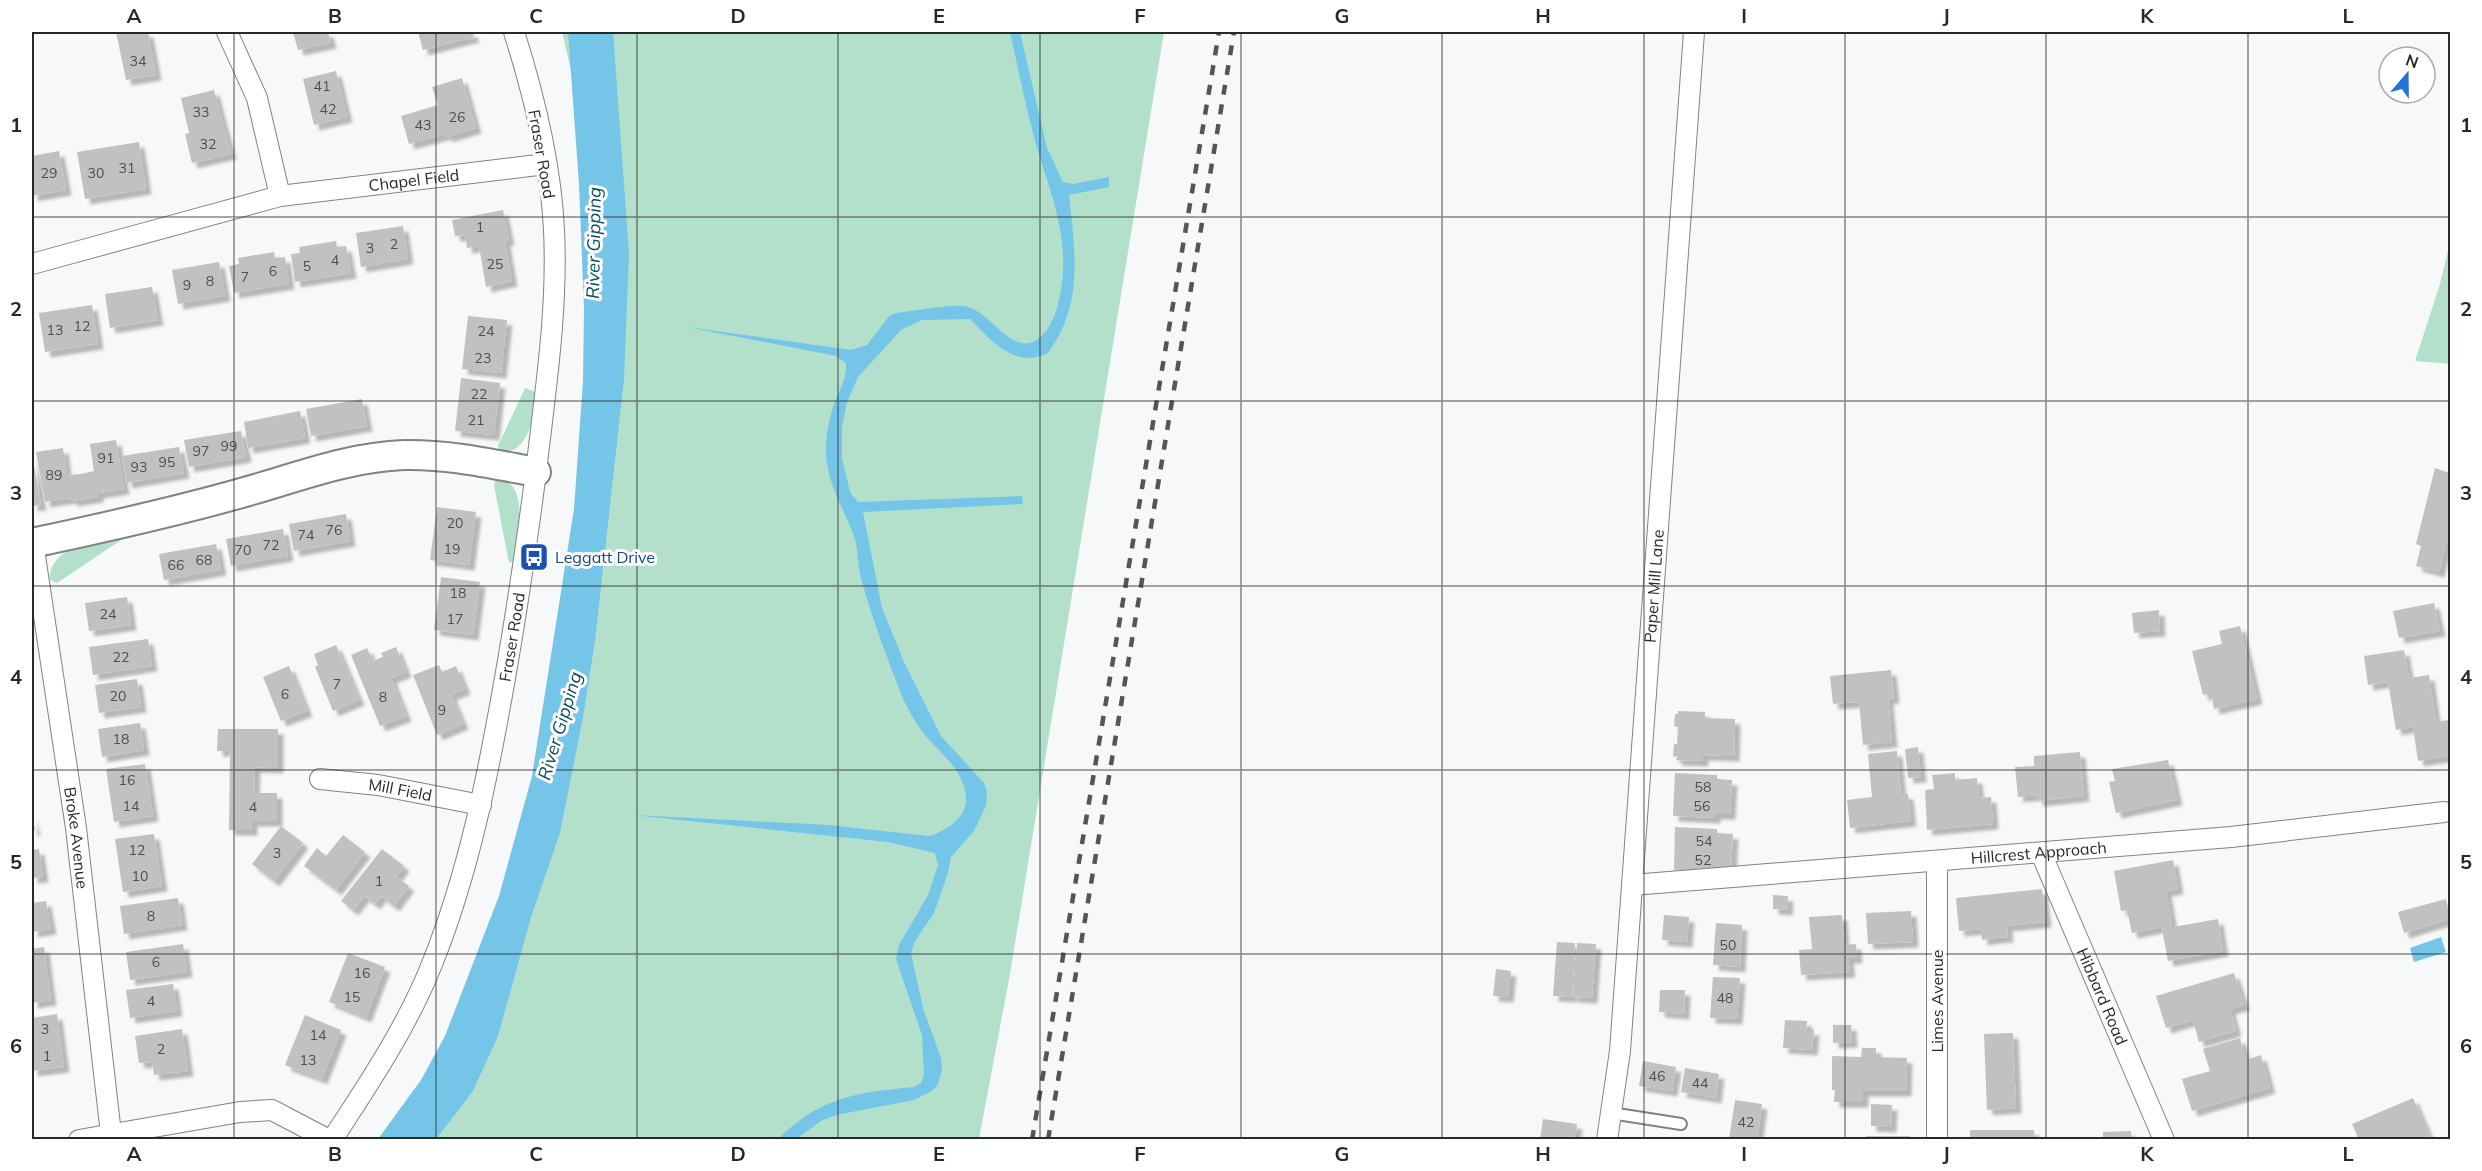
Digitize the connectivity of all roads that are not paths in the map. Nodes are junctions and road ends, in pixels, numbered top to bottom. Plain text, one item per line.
1 (227, 32) edge
2 (514, 32) edge
3 (1694, 32) edge
4 (546, 164) junction
5 (280, 196) junction
6 (32, 264) edge
7 (536, 472) junction
8 (32, 543) edge
9 (320, 778) dead end
10 (481, 806) junction
11 (2444, 812) dead end
12 (2041, 853) junction
13 (1937, 861) junction
14 (1632, 885) junction
15 (1611, 1113) junction
16 (1682, 1124) dead end
17 (111, 1134) junction
18 (79, 1140) edge
19 (330, 1140) edge
20 (1607, 1140) edge
21 (1937, 1140) edge
22 (2164, 1140) edge

1 - 5 street
2 - 4 street, Fraser Road
3 - 14 street, Paper Mill Lane
4 - 5 street, Chapel Field
4 - 7 street, Fraser Road
5 - 6 street, Chapel Field
7 - 8 street
7 - 10 street, Fraser Road
8 - 17 street, Broke Avenue
9 - 10 street, Mill Field
10 - 19 street, Fraser Road
11 - 12 street, Hillcrest Approach
12 - 13 street, Hillcrest Approach
12 - 22 street, Hibbard Road
13 - 14 street, Hillcrest Approach
13 - 21 street, Limes Avenue
14 - 15 street, Paper Mill Lane
15 - 16 lane
15 - 20 street, Paper Mill Lane
17 - 18 street
17 - 19 street

